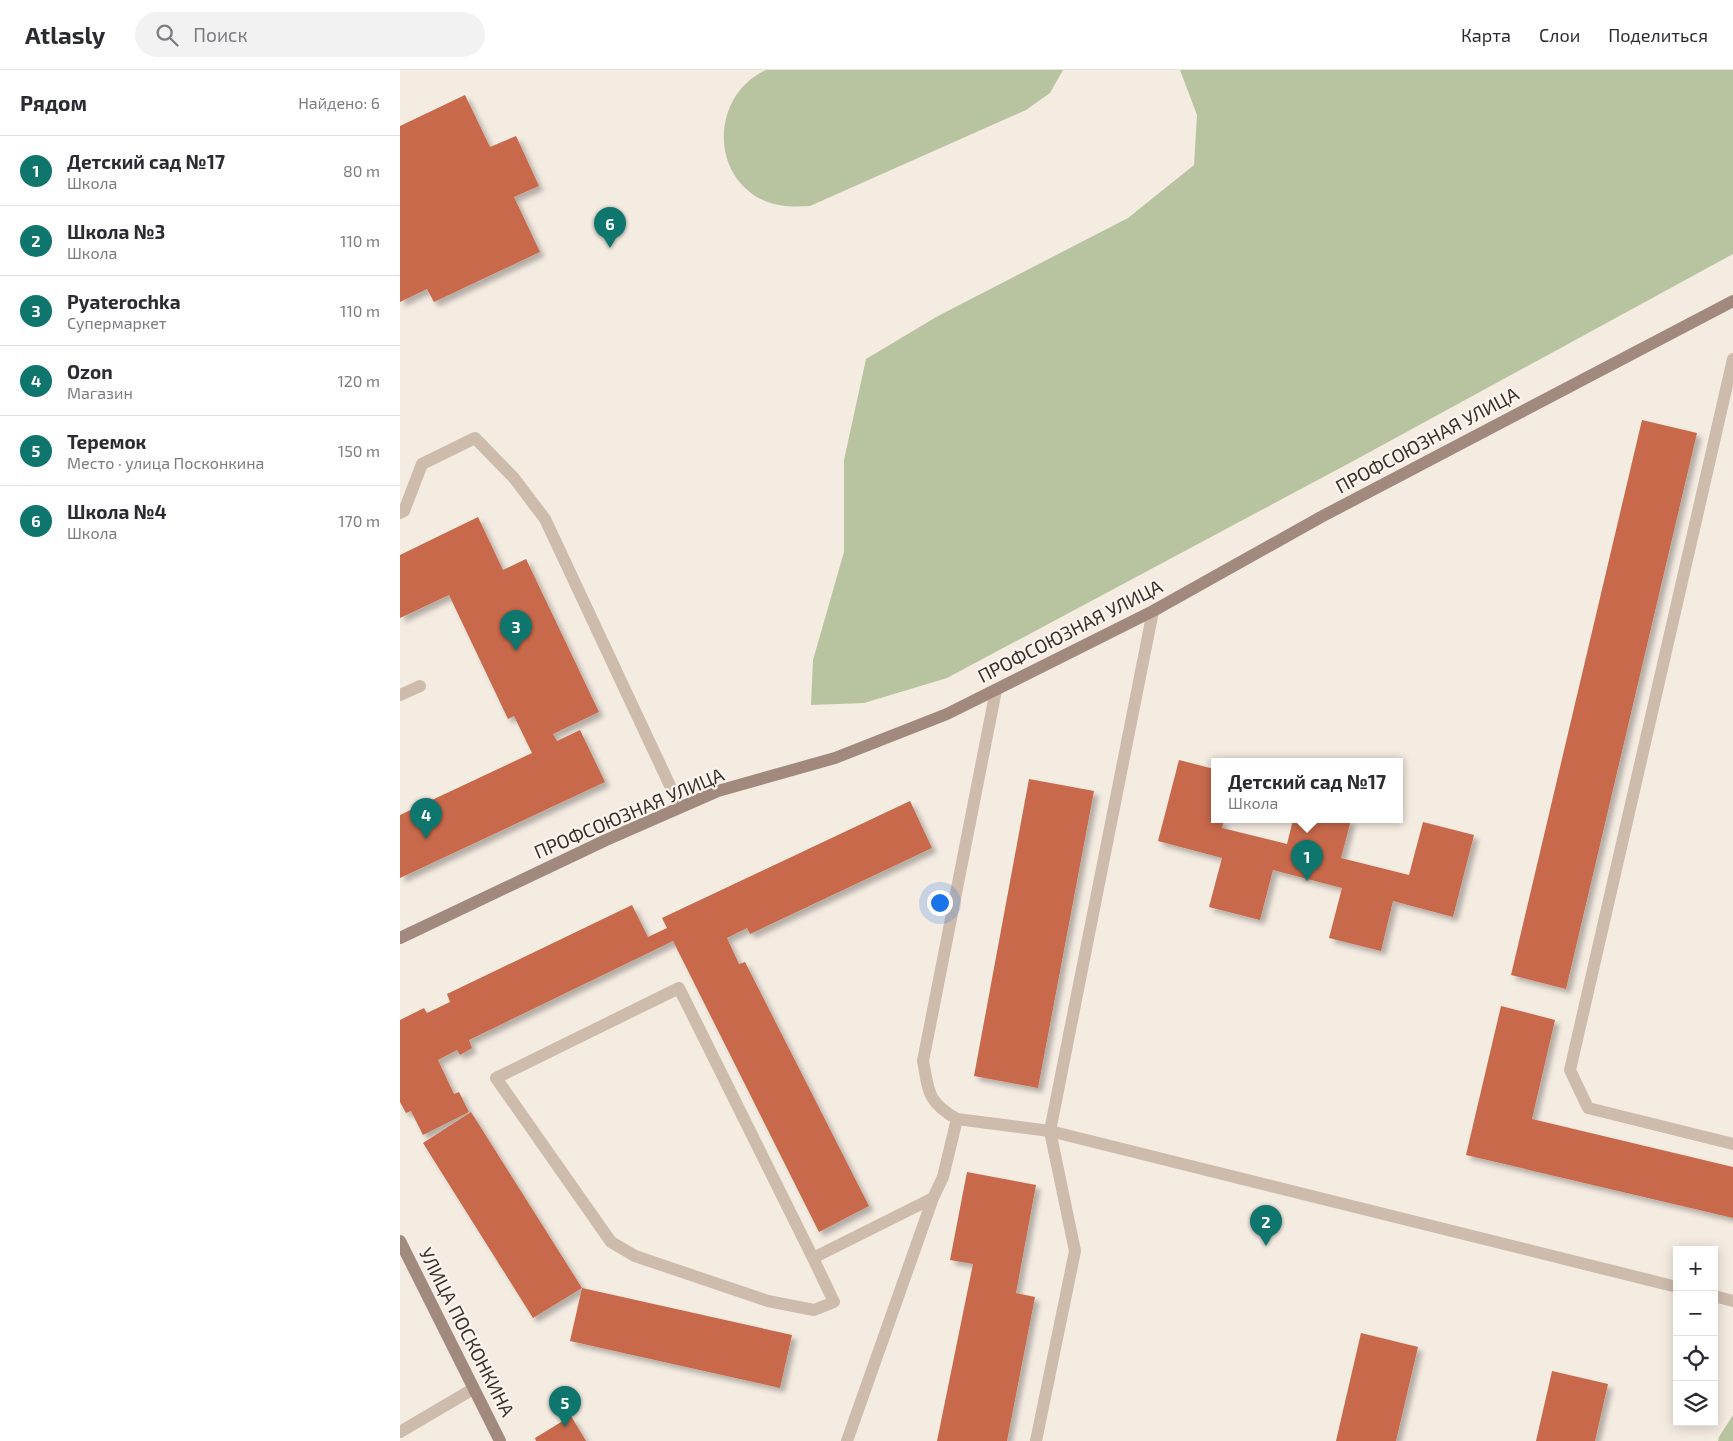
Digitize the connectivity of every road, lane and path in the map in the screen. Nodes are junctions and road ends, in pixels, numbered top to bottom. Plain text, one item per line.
1 (1733, 302) edge
2 (1733, 359) edge
3 (400, 513) edge
4 (1153, 610) junction
5 (420, 686) dead end
6 (996, 690) junction
7 (400, 695) edge
8 (680, 807) junction
9 (400, 938) edge
10 (957, 1119) junction
11 (1050, 1131) junction
12 (1733, 1144) edge
13 (933, 1198) junction
14 (400, 1241) edge
15 (813, 1258) junction
16 (1673, 1286) edge
17 (1718, 1297) edge
18 (1733, 1301) edge
19 (473, 1390) junction
20 (400, 1432) edge
21 (500, 1441) edge
22 (847, 1441) edge
23 (1036, 1441) edge

1 - 4 street, ПРОФСОЮЗНАЯ УЛИЦА
2 - 12 lane
3 - 8 lane
4 - 6 street, ПРОФСОЮЗНАЯ УЛИЦА
4 - 11 lane
5 - 7 lane
6 - 8 street, ПРОФСОЮЗНАЯ УЛИЦА
6 - 10 lane
8 - 9 street, ПРОФСОЮЗНАЯ УЛИЦА
10 - 11 lane
10 - 13 lane
11 - 16 lane
11 - 23 lane
13 - 15 lane
13 - 22 lane
14 - 19 street, УЛИЦА ПОСКОНКИНА
15 - 15 lane
17 - 18 lane
19 - 20 lane
19 - 21 street, УЛИЦА ПОСКОНКИНА

